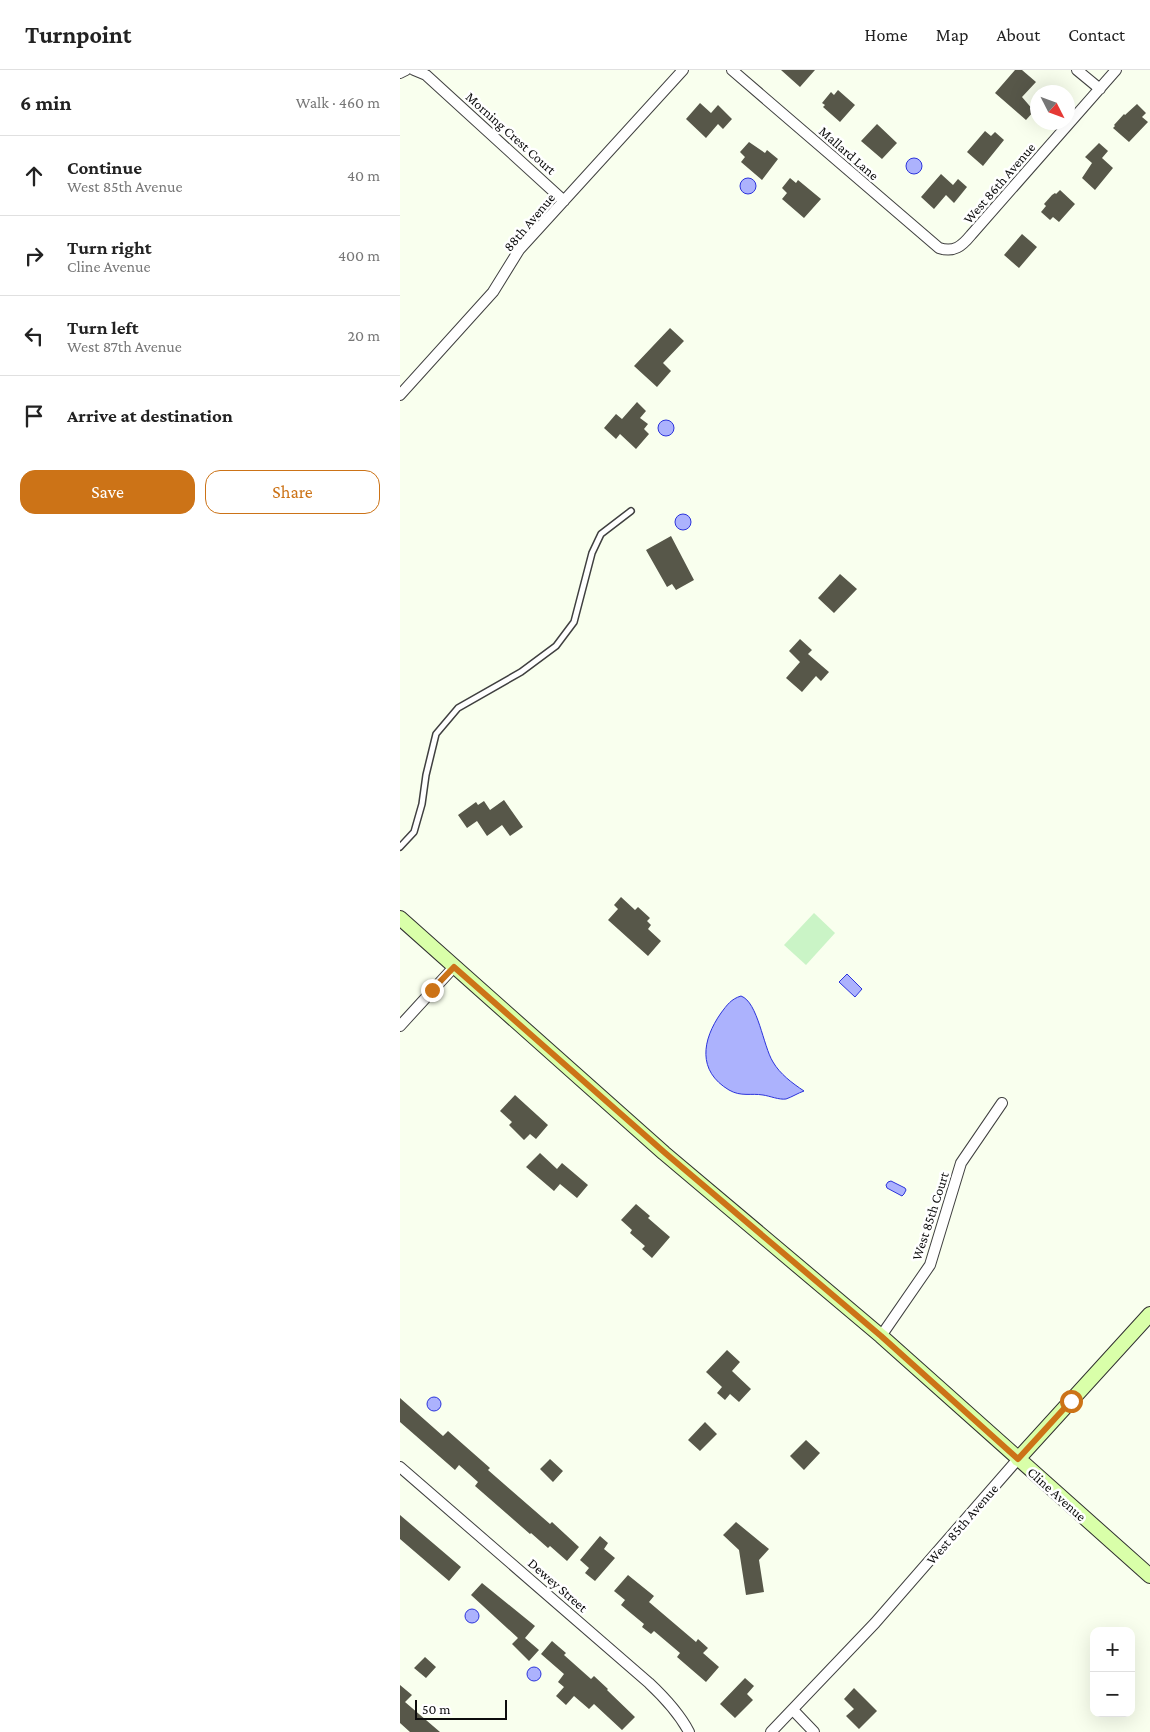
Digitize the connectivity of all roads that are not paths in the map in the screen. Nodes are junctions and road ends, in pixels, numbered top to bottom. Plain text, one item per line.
1 (406, 70) edge
2 (414, 70) edge
3 (683, 70) edge
4 (732, 70) edge
5 (1077, 70) edge
6 (1116, 70) edge
7 (400, 73) edge
8 (1102, 87) junction
9 (564, 201) junction
10 (950, 250) joint
11 (400, 395) edge
12 (631, 511) dead end
13 (400, 848) edge
14 (400, 918) edge
15 (454, 967) junction
16 (400, 1026) edge
17 (1002, 1103) dead end
18 (1150, 1314) edge
19 (881, 1336) junction
20 (1018, 1459) junction
21 (400, 1466) edge
22 (1150, 1576) edge
23 (793, 1710) junction
24 (689, 1732) edge
25 (772, 1732) edge
26 (814, 1732) edge

1 - 7 street
2 - 9 street, Morning Crest Court
3 - 9 street, 88th Avenue
4 - 10 street, Mallard Lane
5 - 8 street
6 - 8 street, West 86th Avenue
8 - 10 street, West 86th Avenue
9 - 11 street, 88th Avenue
12 - 13 lane
14 - 15 street, Cline Avenue
15 - 16 street
15 - 19 street, Cline Avenue
17 - 19 street, West 85th Court
18 - 20 street, West 85th Avenue
19 - 20 street, Cline Avenue
20 - 22 street, Cline Avenue
20 - 23 street, West 85th Avenue
21 - 24 street, Dewey Street
23 - 25 street, West 85th Avenue
23 - 26 street

